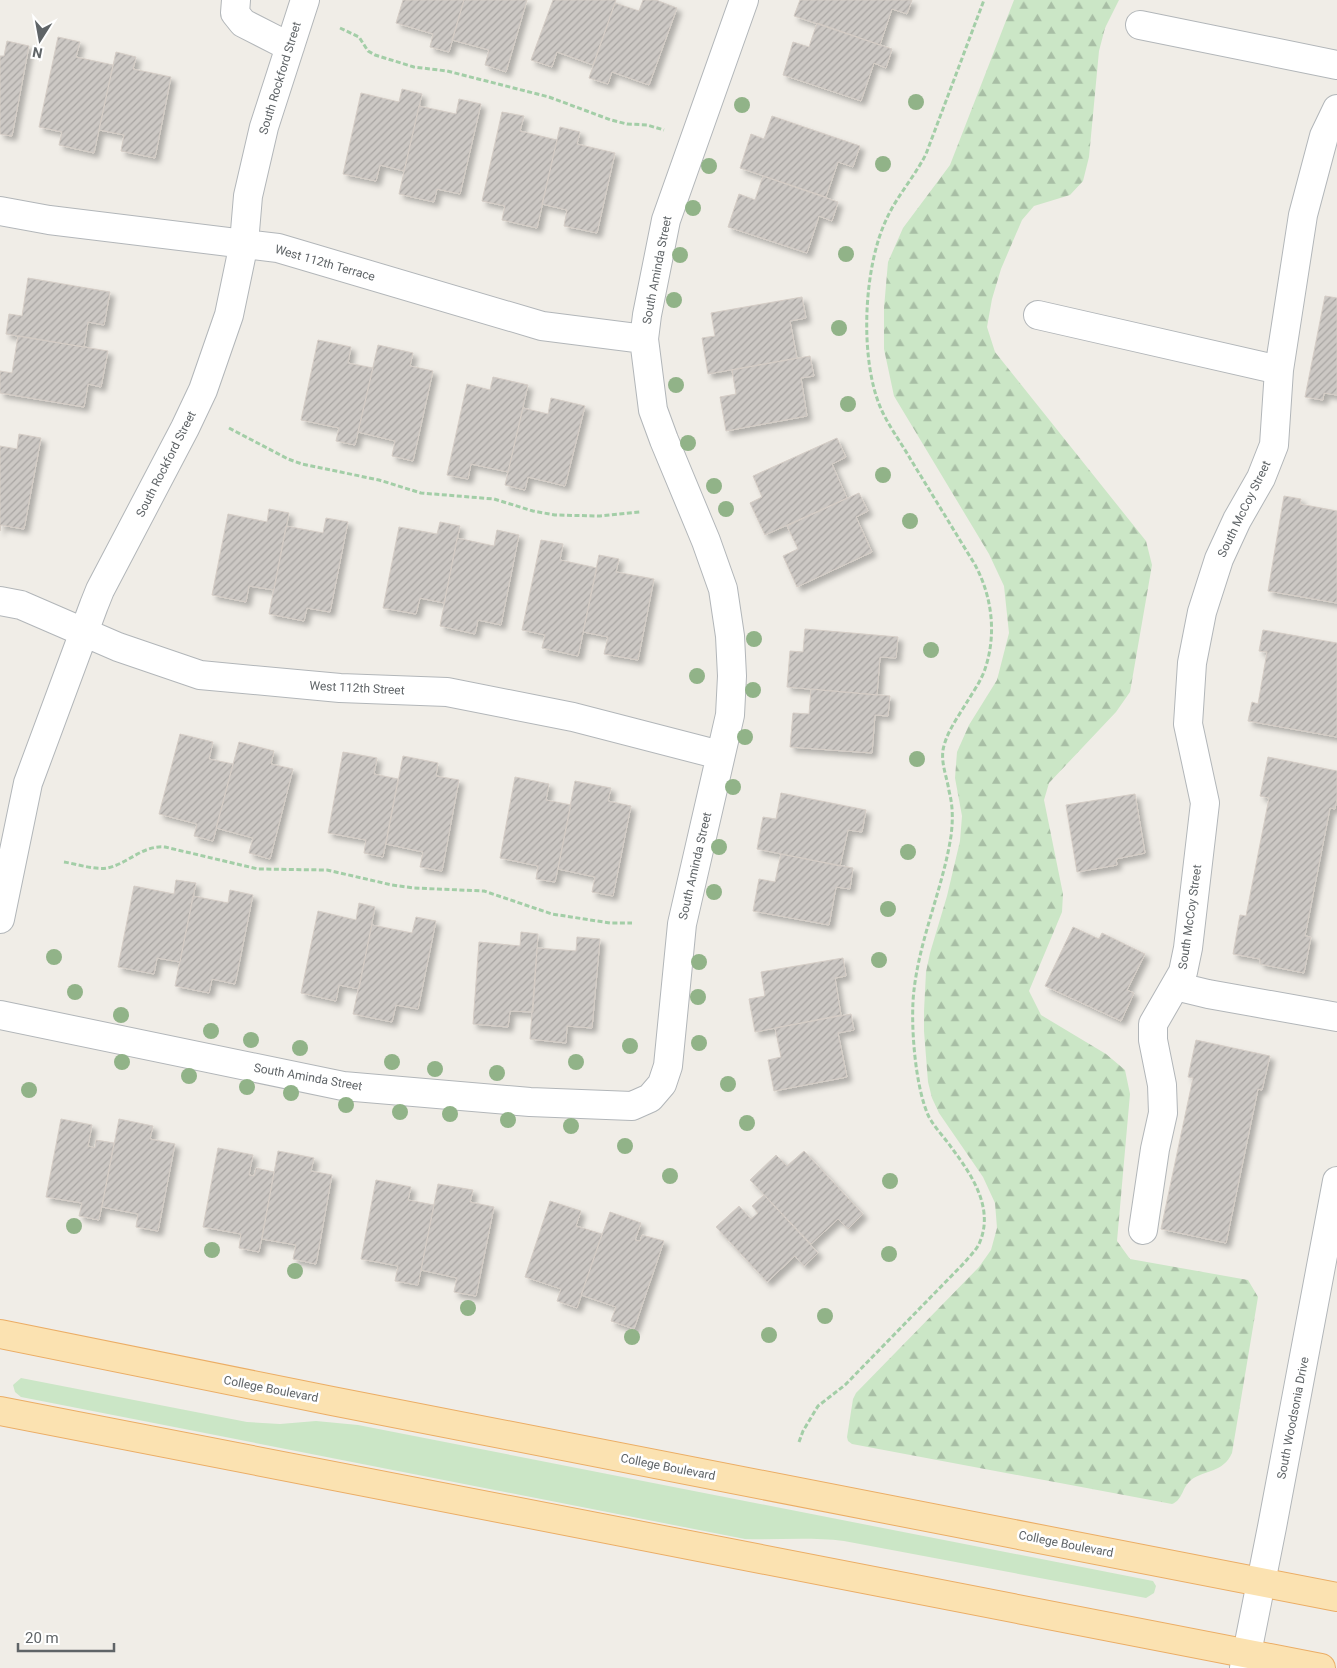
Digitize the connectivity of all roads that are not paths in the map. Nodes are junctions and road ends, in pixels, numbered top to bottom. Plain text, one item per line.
1 (236, 0) edge
2 (305, 0) edge
3 (744, 0) edge
4 (1140, 25) dead end
5 (290, 46) junction
6 (1337, 65) edge
7 (1337, 109) edge
8 (0, 211) edge
9 (244, 243) junction
10 (1038, 315) dead end
11 (644, 338) junction
12 (1278, 370) junction
13 (0, 602) edge
14 (84, 632) junction
15 (720, 755) junction
16 (0, 919) edge
17 (1175, 986) junction
18 (0, 1015) edge
19 (1337, 1017) edge
20 (1337, 1181) edge
21 (1143, 1230) dead end
22 (0, 1334) edge
23 (0, 1411) edge
24 (1261, 1582) junction
25 (1337, 1597) edge
26 (1245, 1661) edge
27 (1321, 1668) edge

1 - 5 street
2 - 5 street, South Rockford Street
3 - 11 street, South Aminda Street
4 - 6 street
5 - 9 street, South Rockford Street
7 - 12 street, South McCoy Street
8 - 9 street, West 112th Terrace
9 - 11 street, West 112th Terrace
9 - 14 street, South Rockford Street
10 - 12 street
11 - 15 street, South Aminda Street
12 - 17 street, South McCoy Street
13 - 14 street, West 112th Street
14 - 15 street, West 112th Street
14 - 16 street, South Rockford Street
15 - 18 street, South Aminda Street
17 - 19 street
17 - 21 street, South McCoy Street
20 - 24 street, South Woodsonia Drive
22 - 24 main road, College Boulevard
23 - 26 main road
24 - 25 main road, College Boulevard
24 - 26 street, South Woodsonia Drive
26 - 27 main road

